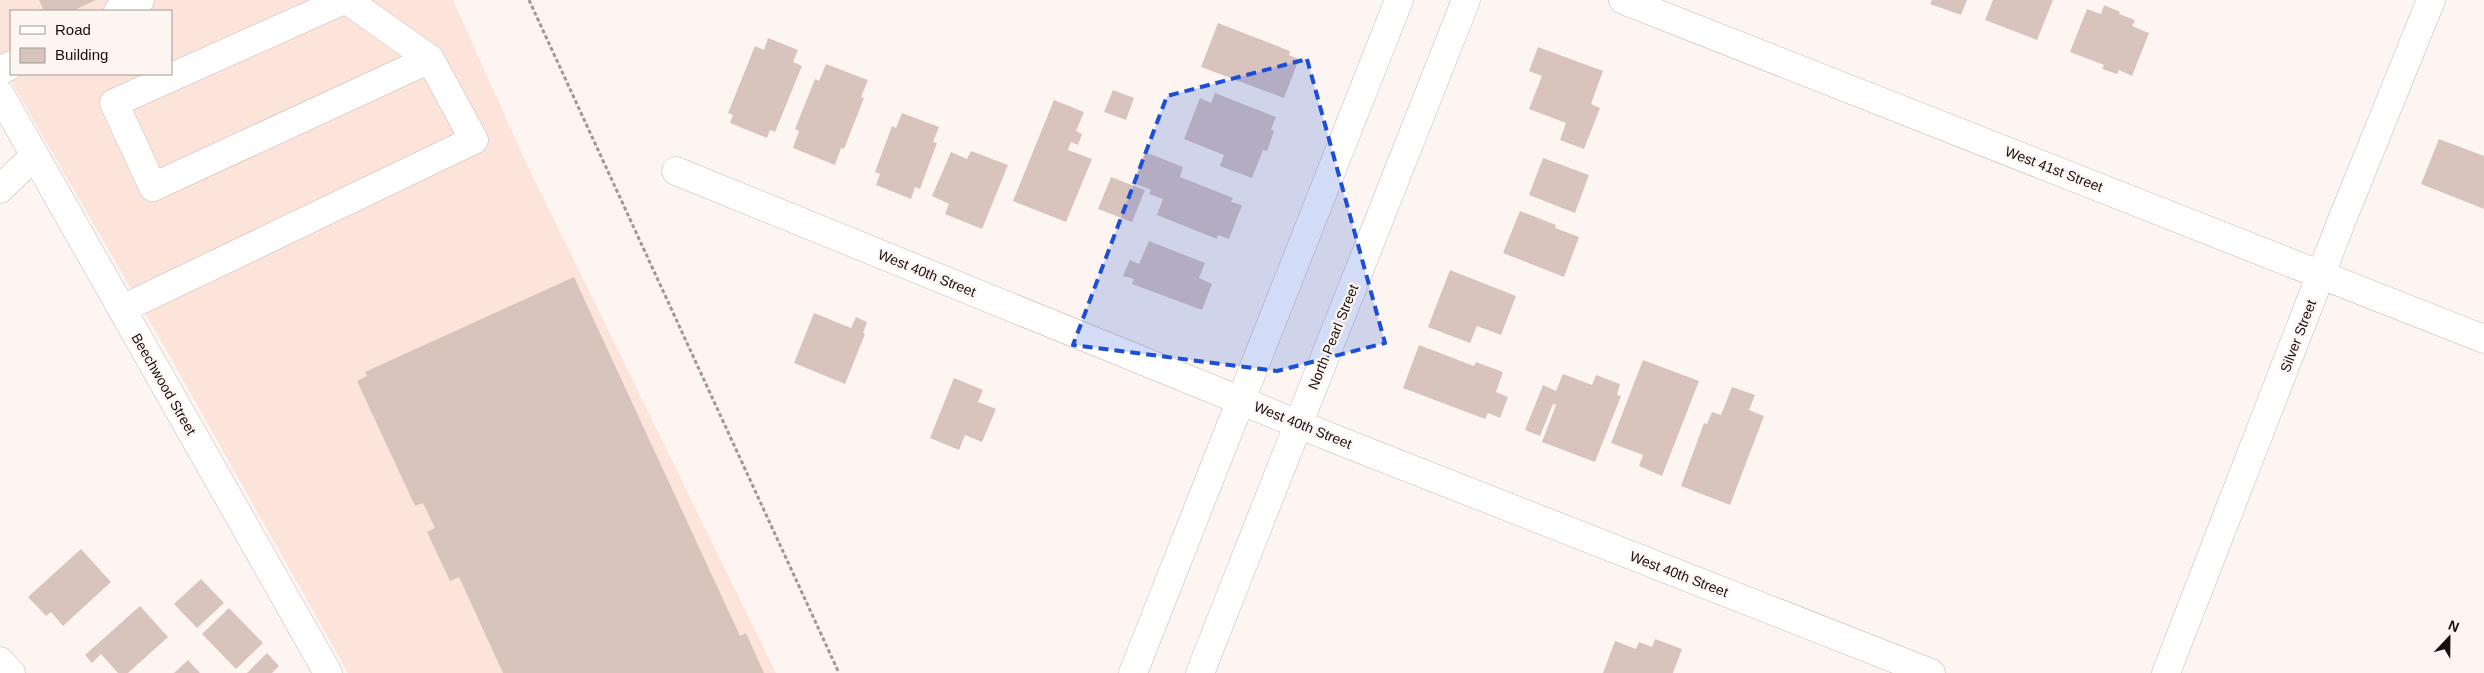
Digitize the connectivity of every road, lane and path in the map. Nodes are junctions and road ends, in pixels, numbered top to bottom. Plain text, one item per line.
1 (140, 0) edge
2 (346, 0) edge
3 (529, 0) edge
4 (1399, 0) edge
5 (1466, 0) edge
6 (1623, 0) edge
7 (2431, 0) edge
8 (120, 10) edge
9 (430, 59) junction
10 (0, 94) edge
11 (34, 156) junction
12 (676, 171) dead end
13 (0, 188) edge
14 (2321, 275) junction
15 (122, 309) junction
16 (2484, 339) edge
17 (1241, 400) junction
18 (1299, 424) junction
19 (0, 661) edge
20 (11, 673) edge
21 (328, 673) edge
22 (839, 673) edge
23 (1134, 673) edge
24 (1200, 673) edge
25 (1931, 673) edge
26 (2166, 673) edge

1 - 8 street
2 - 9 street
2 - 9 street
3 - 22 path
4 - 17 street
5 - 18 street, North Pearl Street
6 - 14 street, West 41st Street
7 - 14 street, Silver Street
9 - 15 street
10 - 11 street, Beechwood Street
11 - 13 street
11 - 15 street, Beechwood Street
12 - 17 street, West 40th Street
14 - 16 street, West 41st Street
14 - 26 street, Silver Street
15 - 21 street, Beechwood Street
17 - 18 street, West 40th Street
17 - 23 street
18 - 24 street, North Pearl Street
18 - 25 street, West 40th Street
19 - 20 street

